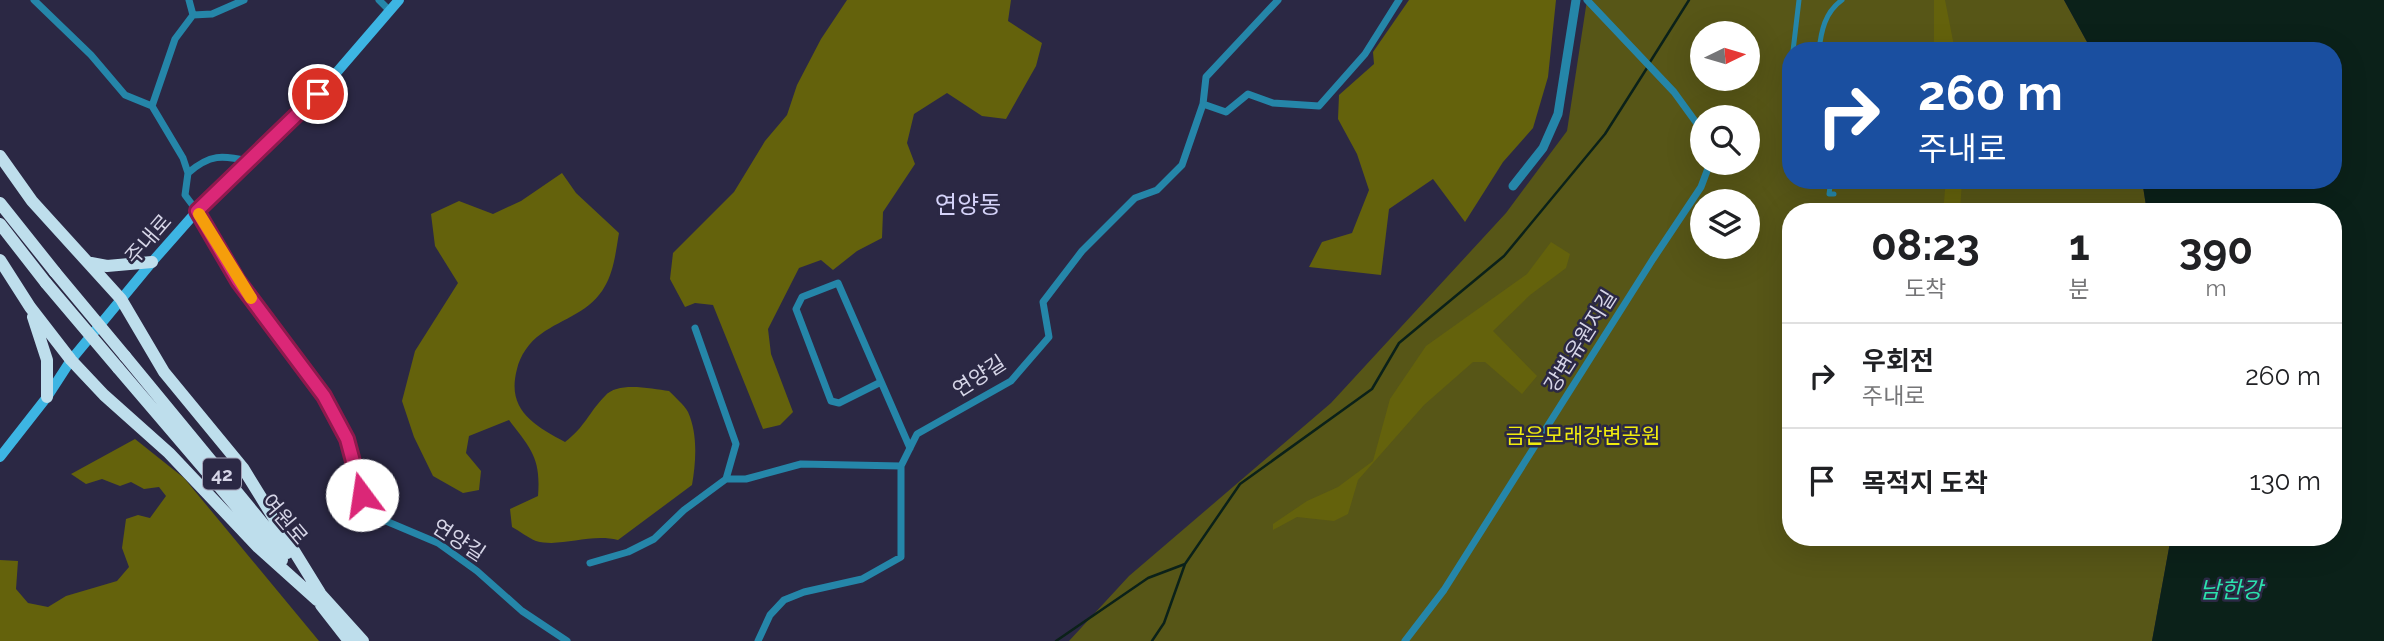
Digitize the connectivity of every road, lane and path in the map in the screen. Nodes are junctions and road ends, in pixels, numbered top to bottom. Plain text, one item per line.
1 (34, 0) edge
2 (189, 0) edge
3 (244, 0) edge
4 (379, 0) edge
5 (399, 0) edge
6 (1278, 0) edge
7 (1399, 0) edge
8 (1576, 0) edge
9 (1587, 0) edge
10 (1798, 0) edge
11 (1829, 0) edge
12 (1842, 0) edge
13 (1836, 5) junction
14 (390, 11) junction
15 (193, 15) junction
16 (1794, 42) edge
17 (1820, 42) edge
18 (1203, 104) junction
19 (152, 106) junction
20 (1690, 114) edge
21 (0, 156) edge
22 (249, 161) junction
23 (188, 173) junction
24 (1706, 175) edge
25 (1513, 186) dead end
26 (1830, 189) edge
27 (1834, 194) dead end
28 (0, 203) edge
29 (197, 211) junction
30 (0, 224) edge
31 (0, 260) edge
32 (152, 262) junction
33 (90, 263) junction
34 (121, 299) junction
35 (30, 307) junction
36 (695, 328) dead end
37 (71, 360) junction
38 (881, 382) junction
39 (47, 397) junction
40 (910, 448) junction
41 (0, 457) edge
42 (901, 466) junction
43 (726, 479) junction
44 (590, 563) dead end
45 (318, 596) junction
46 (349, 641) edge
47 (363, 641) edge
48 (567, 641) edge
49 (758, 641) edge
50 (1405, 641) edge

1 - 19 street
2 - 15 street
3 - 15 street
4 - 14 street
5 - 14 main road, 주내로
6 - 18 street, 연양길
7 - 18 street
8 - 25 street
9 - 20 street
10 - 16 street
11 - 13 street
12 - 13 street
13 - 17 street
14 - 22 main road, 주내로
15 - 19 street
18 - 40 street, 연양길
19 - 23 street, 연양길
21 - 33 highway
22 - 23 street
22 - 29 main road, 주내로
23 - 29 street, 연양길
24 - 50 street, 강변유원지길
26 - 27 street
28 - 45 highway, 여원로 / 42, bridge
29 - 32 main road, 주내로
29 - 48 street, 연양길
30 - 45 highway, 여원로 / 42, bridge
31 - 35 highway
32 - 33 highway
32 - 34 main road, 주내로
33 - 34 highway
34 - 37 main road, 주내로
34 - 45 highway
35 - 37 highway
35 - 39 highway
36 - 43 street
37 - 39 main road, 주내로
37 - 45 highway
38 - 38 street
38 - 40 street
39 - 41 main road, 주내로
40 - 42 street, 연양길
42 - 43 street
42 - 49 street, 연양길
43 - 44 street
45 - 46 highway, 여원로 / 42
45 - 47 highway, 여원로 / 42

